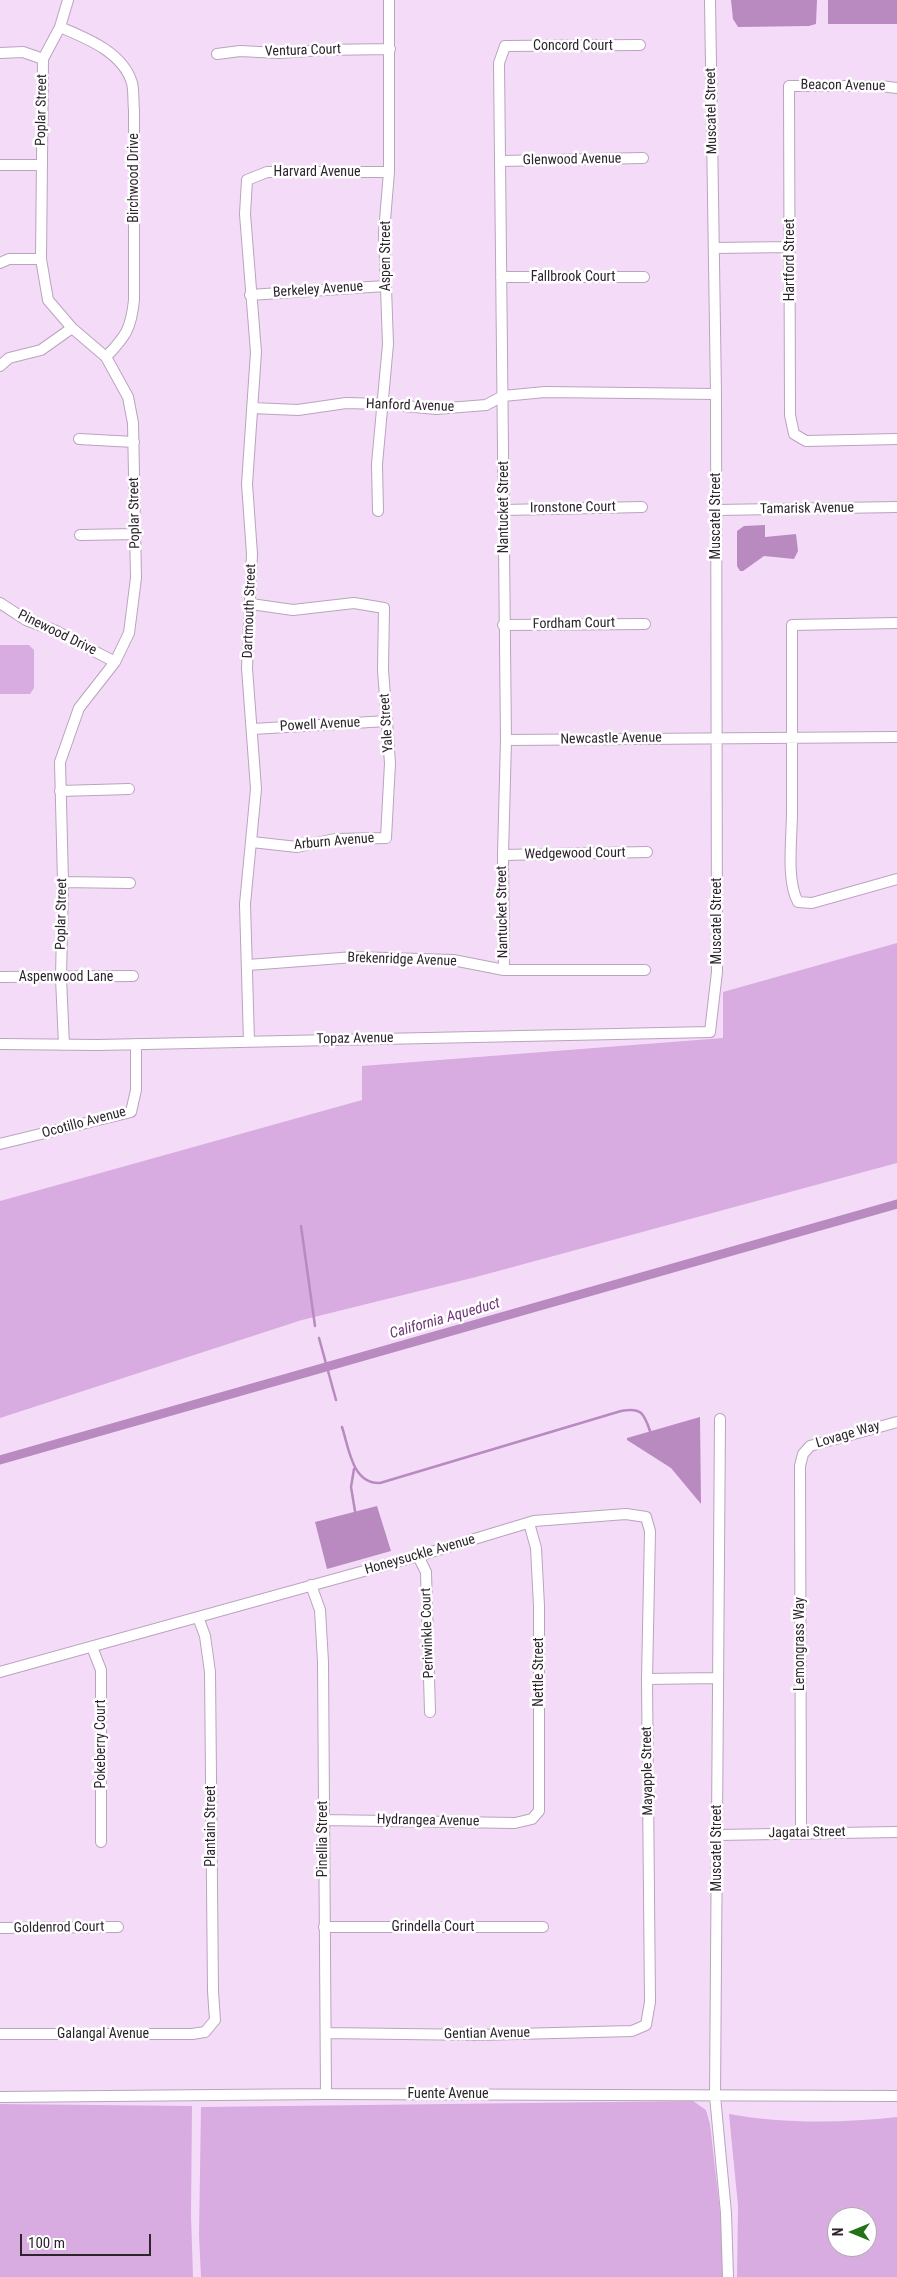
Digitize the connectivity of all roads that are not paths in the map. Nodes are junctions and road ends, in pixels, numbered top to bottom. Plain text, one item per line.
1 (68, 0) edge
2 (390, 0) edge
3 (710, 0) edge
4 (60, 27) junction
5 (640, 45) dead end
6 (505, 46) joint
7 (390, 49) junction
8 (0, 53) edge
9 (217, 54) dead end
10 (43, 59) junction
11 (789, 86) joint
12 (897, 88) edge
13 (643, 158) dead end
14 (501, 160) junction
15 (0, 164) edge
16 (41, 165) junction
17 (389, 172) junction
18 (247, 180) joint
19 (790, 247) junction
20 (714, 248) junction
21 (41, 260) junction
22 (0, 263) edge
23 (501, 277) junction
24 (644, 277) dead end
25 (385, 286) junction
26 (250, 295) junction
27 (72, 328) junction
28 (106, 357) junction
29 (0, 366) edge
30 (716, 394) junction
31 (503, 396) junction
32 (383, 404) junction
33 (252, 408) junction
34 (79, 439) dead end
35 (897, 439) edge
36 (134, 442) junction
37 (642, 507) dead end
38 (897, 507) edge
39 (504, 510) junction
40 (716, 510) junction
41 (378, 511) dead end
42 (136, 534) junction
43 (80, 535) dead end
44 (0, 603) edge
45 (251, 604) junction
46 (897, 623) edge
47 (645, 624) dead end
48 (503, 625) junction
49 (115, 662) junction
50 (387, 721) junction
51 (253, 729) junction
52 (897, 737) edge
53 (716, 738) junction
54 (792, 738) junction
55 (506, 740) junction
56 (129, 789) dead end
57 (60, 791) junction
58 (386, 838) joint
59 (252, 842) junction
60 (647, 852) dead end
61 (503, 856) junction
62 (897, 879) edge
63 (63, 882) junction
64 (130, 883) dead end
65 (248, 965) junction
66 (504, 970) junction
67 (645, 970) dead end
68 (133, 976) dead end
69 (0, 977) edge
70 (61, 978) junction
71 (710, 1032) joint
72 (249, 1041) junction
73 (0, 1044) edge
74 (64, 1044) junction
75 (136, 1044) junction
76 (0, 1144) edge
77 (720, 1419) dead end
78 (897, 1422) edge
79 (803, 1454) joint
80 (646, 1517) joint
81 (529, 1523) junction
82 (418, 1556) junction
83 (311, 1585) junction
84 (198, 1617) junction
85 (92, 1647) junction
86 (0, 1672) edge
87 (718, 1678) junction
88 (647, 1679) junction
89 (430, 1712) dead end
90 (323, 1820) junction
91 (532, 1820) joint
92 (897, 1832) edge
93 (801, 1833) junction
94 (717, 1835) junction
95 (101, 1842) dead end
96 (118, 1927) dead end
97 (324, 1927) junction
98 (543, 1927) dead end
99 (0, 1928) edge
100 (646, 2025) joint
101 (205, 2032) joint
102 (326, 2033) junction
103 (0, 2034) edge
104 (326, 2094) junction
105 (715, 2096) junction
106 (897, 2096) edge
107 (0, 2097) edge
108 (728, 2277) edge

1 - 4 street, Poplar Street
2 - 7 street, Aspen Street
3 - 20 street, Muscatel Street
4 - 10 street, Poplar Street
4 - 28 street, Birchwood Drive
5 - 6 street, Concord Court
6 - 14 street, Nantucket Street
7 - 9 street, Ventura Court
7 - 17 street, Aspen Street
8 - 10 street
10 - 16 street, Poplar Street
11 - 12 street, Beacon Avenue
11 - 19 street, Hartford Street
13 - 14 street, Glenwood Avenue
14 - 23 street, Nantucket Street
15 - 16 street
16 - 21 street, Poplar Street
17 - 18 street, Harvard Avenue
17 - 25 street, Aspen Street
18 - 26 street, Dartmouth Street
19 - 20 street
19 - 35 street, Hartford Street
20 - 30 street, Muscatel Street
21 - 22 street
21 - 27 street, Poplar Street
23 - 24 street, Fallbrook Court
23 - 31 street, Nantucket Street
25 - 26 street, Berkeley Avenue
25 - 32 street, Aspen Street
26 - 33 street, Dartmouth Street
27 - 28 street, Poplar Street
27 - 29 street
28 - 36 street, Poplar Street
30 - 31 street, Hanford Avenue
30 - 40 street, Muscatel Street
31 - 32 street, Hanford Avenue
31 - 39 street, Nantucket Street
32 - 33 street, Hanford Avenue
32 - 41 street, Aspen Street
33 - 45 street, Dartmouth Street
34 - 36 street
36 - 42 street, Poplar Street
37 - 39 street, Ironstone Court
38 - 40 street, Tamarisk Avenue
39 - 48 street, Nantucket Street
40 - 53 street, Muscatel Street
42 - 43 street
42 - 49 street, Poplar Street
44 - 49 street, Pinewood Drive
45 - 50 street, Yale Street
45 - 51 street, Dartmouth Street
46 - 54 street
47 - 48 street, Fordham Court
48 - 55 street, Nantucket Street
49 - 57 street, Poplar Street
50 - 51 street, Powell Avenue
50 - 58 street, Yale Street
51 - 59 street, Dartmouth Street
52 - 54 street, Newcastle Avenue
53 - 54 street, Newcastle Avenue
53 - 55 street, Newcastle Avenue
53 - 71 street, Muscatel Street
54 - 62 street
55 - 61 street, Nantucket Street
56 - 57 street
57 - 63 street, Poplar Street
58 - 59 street, Arburn Avenue
59 - 65 street, Dartmouth Street
60 - 61 street, Wedgewood Court
61 - 66 street, Nantucket Street
63 - 64 street
63 - 70 street, Poplar Street
65 - 66 street, Brekenridge Avenue
65 - 72 street, Dartmouth Street
66 - 67 street, Brekenridge Avenue
68 - 70 street, Aspenwood Lane
69 - 70 street, Aspenwood Lane
70 - 74 street, Poplar Street
71 - 72 street, Topaz Avenue
72 - 75 street, Topaz Avenue
73 - 74 street, Topaz Avenue
74 - 75 street, Topaz Avenue
75 - 76 street, Ocotillo Avenue
77 - 87 street, Muscatel Street
78 - 79 street, Lovage Way
79 - 93 street, Lemongrass Way
80 - 81 street, Honeysuckle Avenue
80 - 88 street, Mayapple Street
81 - 82 street, Honeysuckle Avenue
81 - 91 street, Nettle Street
82 - 83 street, Honeysuckle Avenue
82 - 89 street, Periwinkle Court
83 - 84 street, Honeysuckle Avenue
83 - 90 street, Pinellia Street
84 - 85 street, Honeysuckle Avenue
84 - 101 street, Plantain Street
85 - 86 street, Honeysuckle Avenue
85 - 95 street, Pokeberry Court
87 - 88 street
87 - 94 street, Muscatel Street
88 - 100 street, Mayapple Street
90 - 91 street, Hydrangea Avenue
90 - 97 street, Pinellia Street
92 - 93 street, Jagatai Street
93 - 94 street, Jagatai Street
94 - 105 street, Muscatel Street
96 - 99 street, Goldenrod Court
97 - 98 street, Grindella Court
97 - 102 street, Pinellia Street
100 - 102 street, Gentian Avenue
101 - 103 street, Galangal Avenue
102 - 104 street, Pinellia Street
104 - 105 street, Fuente Avenue
104 - 107 street, Fuente Avenue
105 - 106 street, Fuente Avenue
105 - 108 street, Muscatel Street

